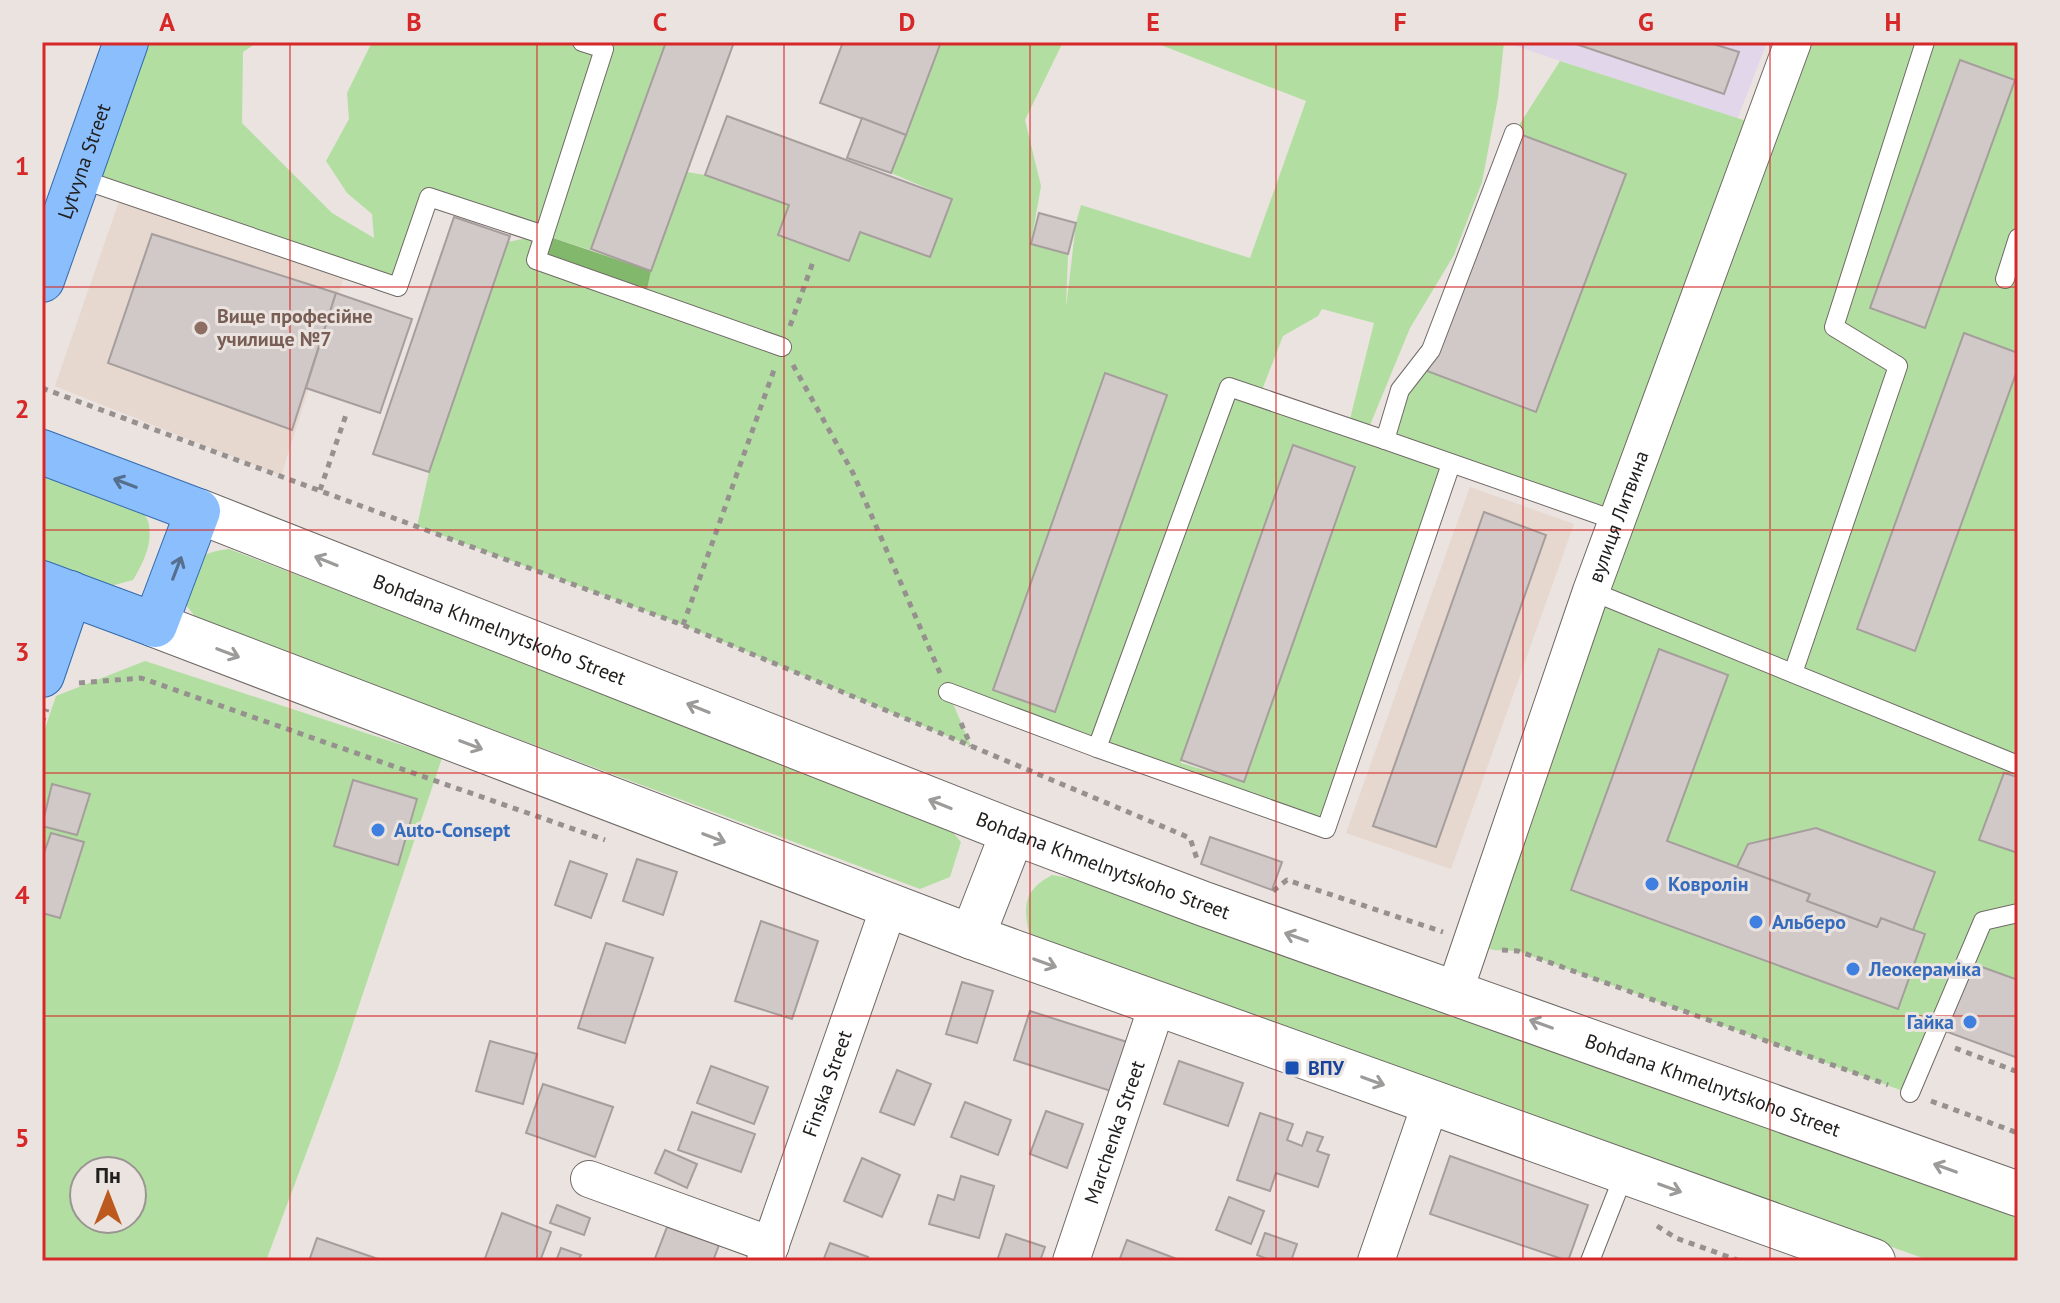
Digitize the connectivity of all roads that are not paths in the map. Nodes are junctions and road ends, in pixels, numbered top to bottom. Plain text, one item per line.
1 (126, 42) edge
2 (582, 42) edge
3 (1793, 42) edge
4 (1925, 42) edge
5 (1514, 133) dead end
6 (78, 178) junction
7 (544, 235) junction
8 (2018, 238) edge
9 (2005, 279) dead end
10 (42, 280) edge
11 (782, 347) road end
12 (1385, 440) junction
13 (42, 452) edge
14 (1451, 464) junction
15 (198, 511) junction
16 (1617, 521) junction
17 (56, 588) edge
18 (1591, 591) junction
19 (155, 625) junction
20 (1793, 673) junction
21 (54, 685) edge
22 (948, 692) road end
23 (1097, 748) junction
24 (2018, 765) edge
25 (1013, 832) junction
26 (890, 904) junction
27 (2018, 913) edge
28 (972, 937) junction
29 (1454, 993) junction
30 (1158, 1003) junction
31 (1910, 1093) road end
32 (1431, 1102) junction
33 (1625, 1172) junction
34 (589, 1179) dead end
35 (2018, 1194) edge
36 (768, 1253) edge
37 (1071, 1261) edge
38 (1376, 1261) edge
39 (1590, 1261) edge
40 (1871, 1261) edge

1 - 6 main road, Lytvyna Street
2 - 7 lane
3 - 16 street, вулиця Литвина
4 - 20 lane
5 - 12 lane
6 - 7 lane
6 - 10 main road, Lytvyna Street
7 - 11 lane
8 - 9 lane
12 - 14 lane
12 - 23 lane
15 -> 13 main road, Bohdana Khmelnytskoho Street
14 - 16 lane
14 - 23 lane
19 -> 15 main road
25 -> 15 street, Bohdana Khmelnytskoho Street
16 - 18 street, вулиця Литвина
17 - 19 main road
17 - 21 main road
18 - 20 lane
18 - 29 street, вулиця Литвина
19 -> 26 street
20 - 24 lane
22 - 23 lane
25 - 28 street
29 -> 25 street, Bohdana Khmelnytskoho Street
26 - 28 street
26 - 36 street, Finska Street
27 - 31 lane
28 -> 30 street
35 -> 29 street, Bohdana Khmelnytskoho Street
30 -> 32 street
30 - 37 street, Marchenka Street
32 - 33 street
32 - 38 street
33 - 39 lane
33 -> 40 street
34 - 36 street

